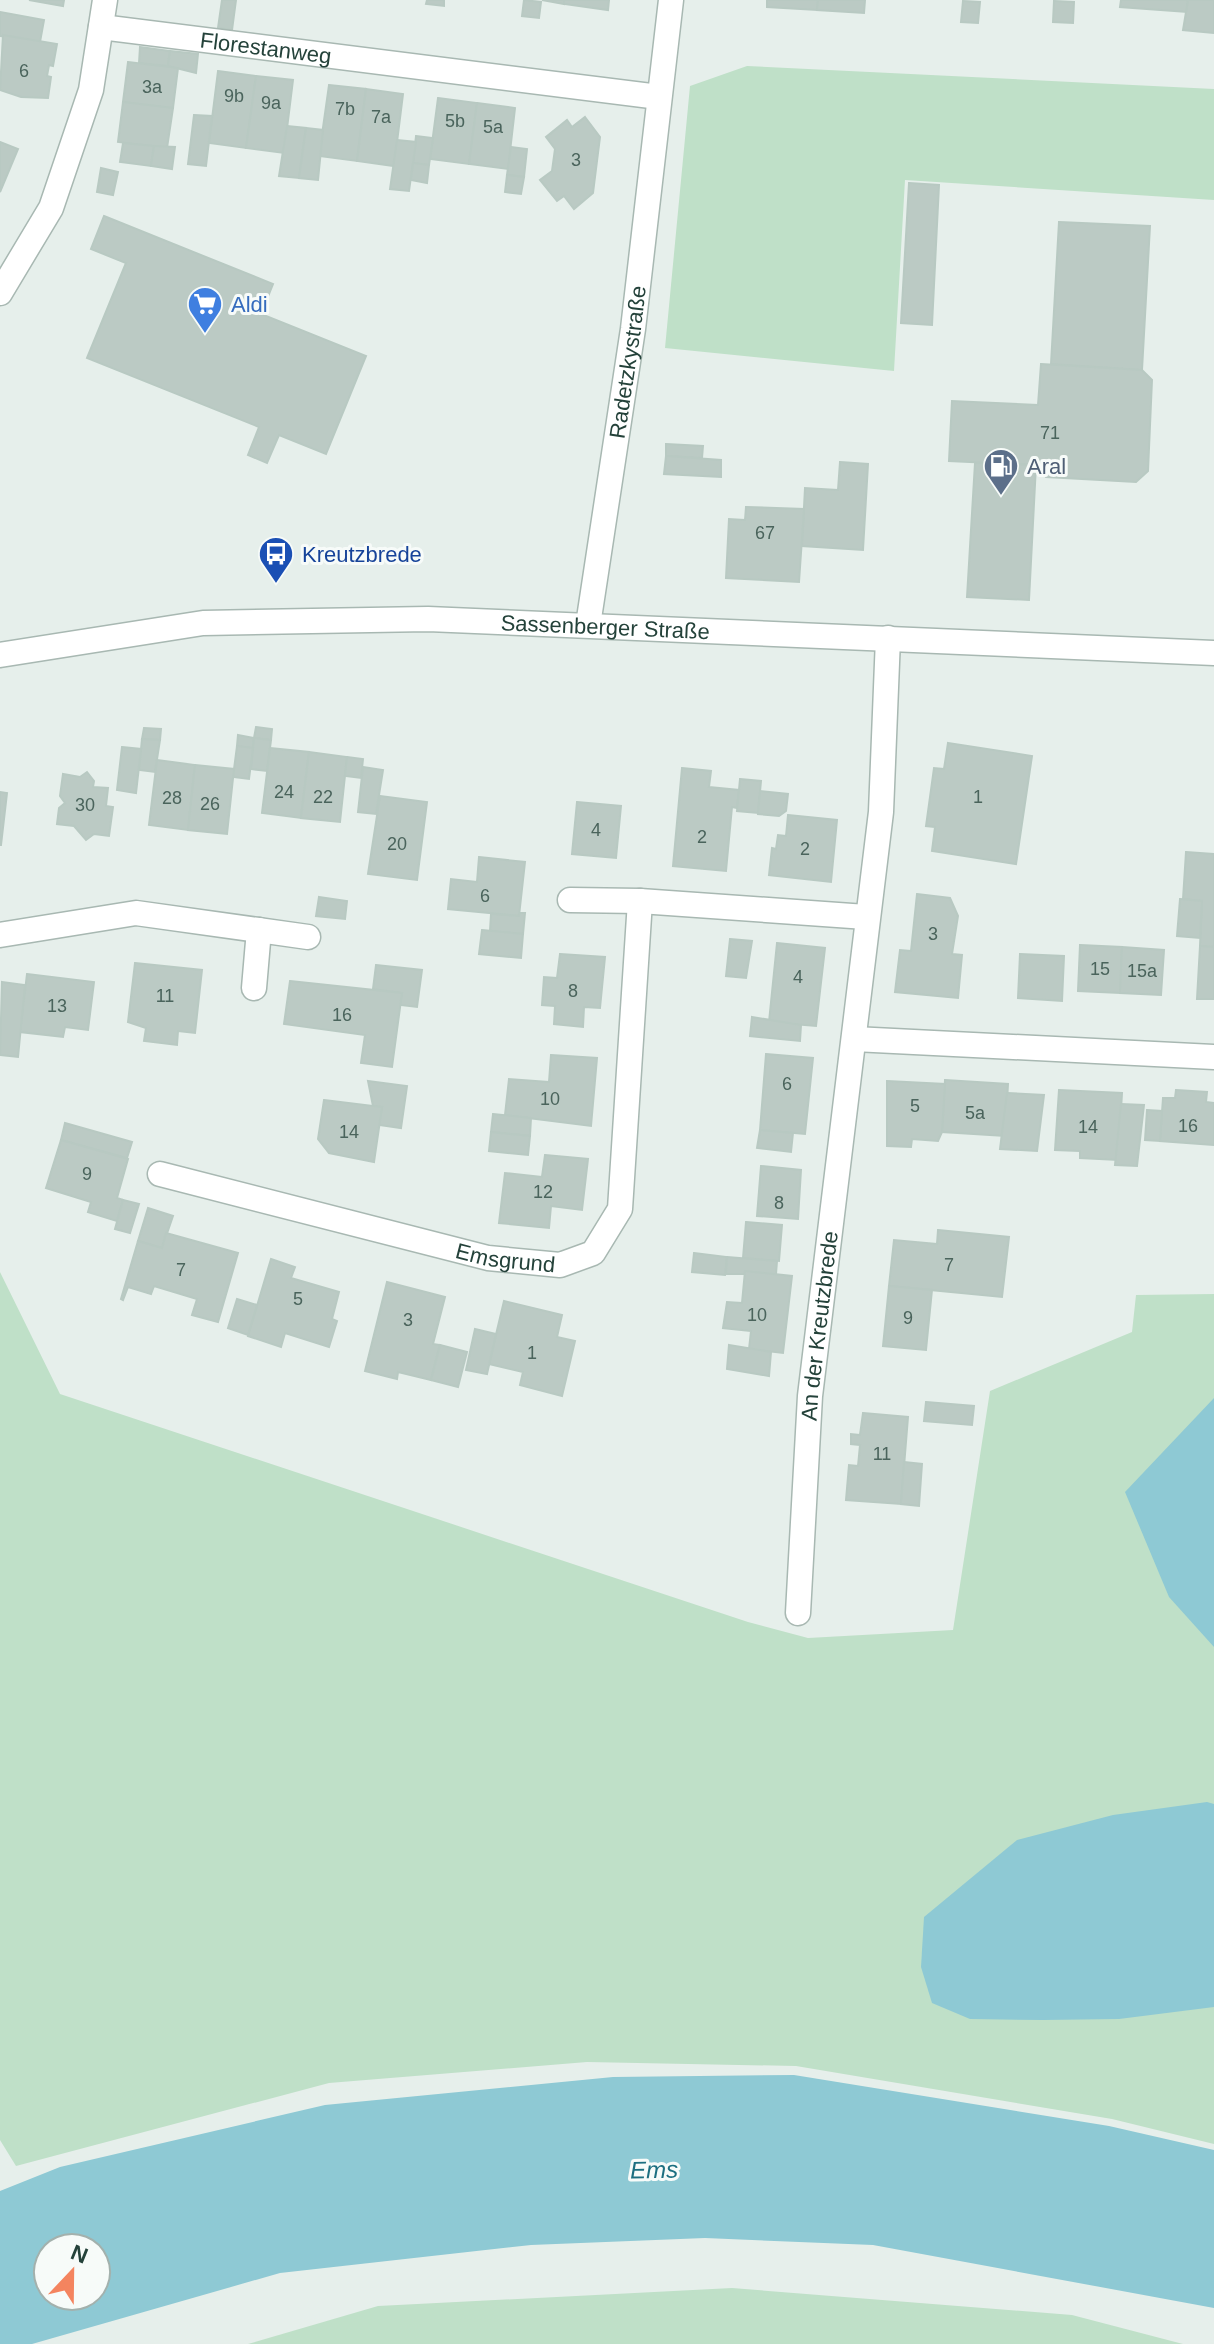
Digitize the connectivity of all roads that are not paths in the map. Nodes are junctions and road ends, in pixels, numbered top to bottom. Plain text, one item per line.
1 (105, 0) edge
2 (671, 0) edge
3 (101, 27) junction
4 (659, 97) junction
5 (0, 293) edge
6 (588, 625) junction
7 (888, 638) junction
8 (1214, 653) edge
9 (0, 655) edge
10 (570, 900) dead end
11 (640, 901) junction
12 (866, 917) junction
13 (259, 930) junction
14 (0, 935) edge
15 (308, 937) dead end
16 (254, 988) dead end
17 (854, 1039) junction
18 (1214, 1057) edge
19 (160, 1174) dead end
20 (798, 1613) dead end

1 - 3 street
2 - 4 street, Radetzkystraße
3 - 4 street, Florestanweg
3 - 5 street
4 - 6 street, Radetzkystraße
6 - 7 street, Sassenberger Straße
6 - 9 street, Sassenberger Straße
7 - 8 street, Sassenberger Straße
7 - 12 street, An der Kreutzbrede
10 - 11 street
11 - 12 street
11 - 19 street, Emsgrund
12 - 17 street, An der Kreutzbrede
13 - 14 street
13 - 15 street
13 - 16 street
17 - 18 street
17 - 20 street, An der Kreutzbrede

